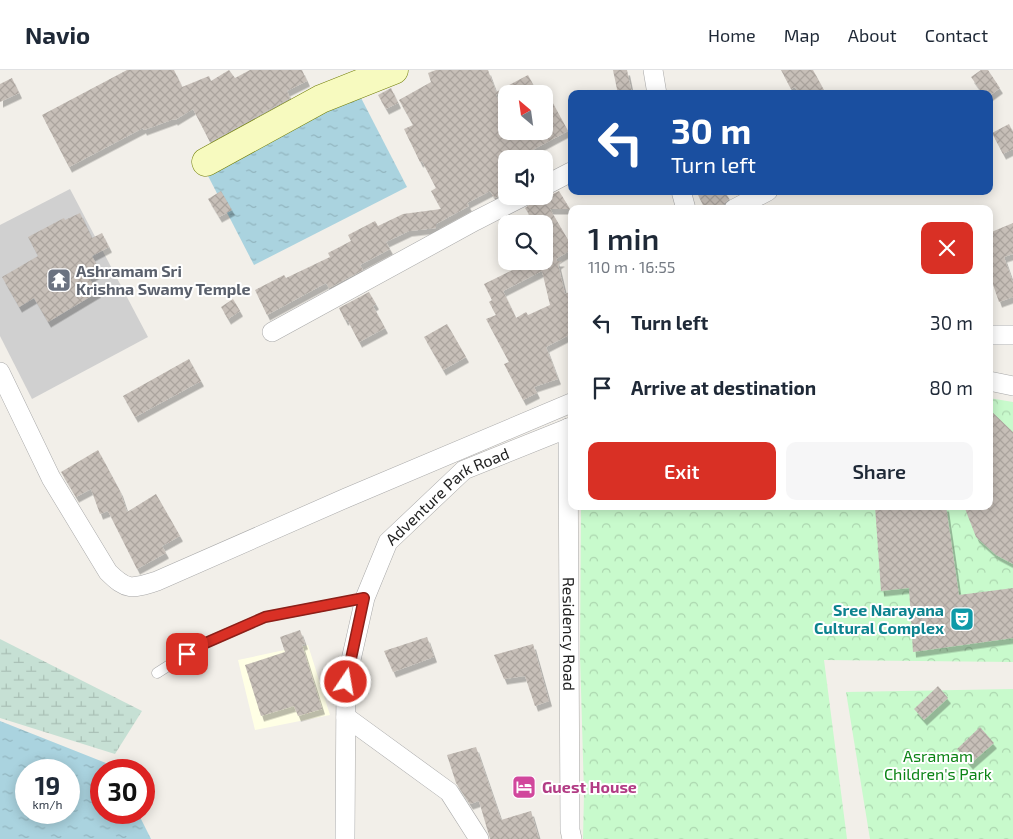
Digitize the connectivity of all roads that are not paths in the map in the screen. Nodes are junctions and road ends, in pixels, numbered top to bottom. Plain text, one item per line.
1 (394, 70) edge
2 (653, 70) edge
3 (656, 90) edge
4 (206, 162) dead end
5 (568, 174) edge
6 (553, 181) edge
7 (760, 195) edge
8 (506, 205) edge
9 (742, 205) edge
10 (272, 332) dead end
11 (993, 336) edge
12 (1013, 336) edge
13 (0, 372) edge
14 (993, 382) edge
15 (1013, 386) edge
16 (568, 404) edge
17 (568, 429) edge
18 (570, 510) edge
19 (364, 598) junction
20 (157, 673) dead end
21 (346, 717) junction
22 (345, 839) edge
23 (479, 839) edge
24 (572, 839) edge

1 - 4 street
2 - 3 street
5 - 6 street
7 - 9 street
8 - 10 street
11 - 12 street
13 - 16 street
14 - 15 street
17 - 19 street, Adventure Park Road
18 - 24 street, Residency Road
19 - 20 lane
19 - 21 street, Adventure Park Road
21 - 22 street, Adventure Park Road
21 - 23 street

